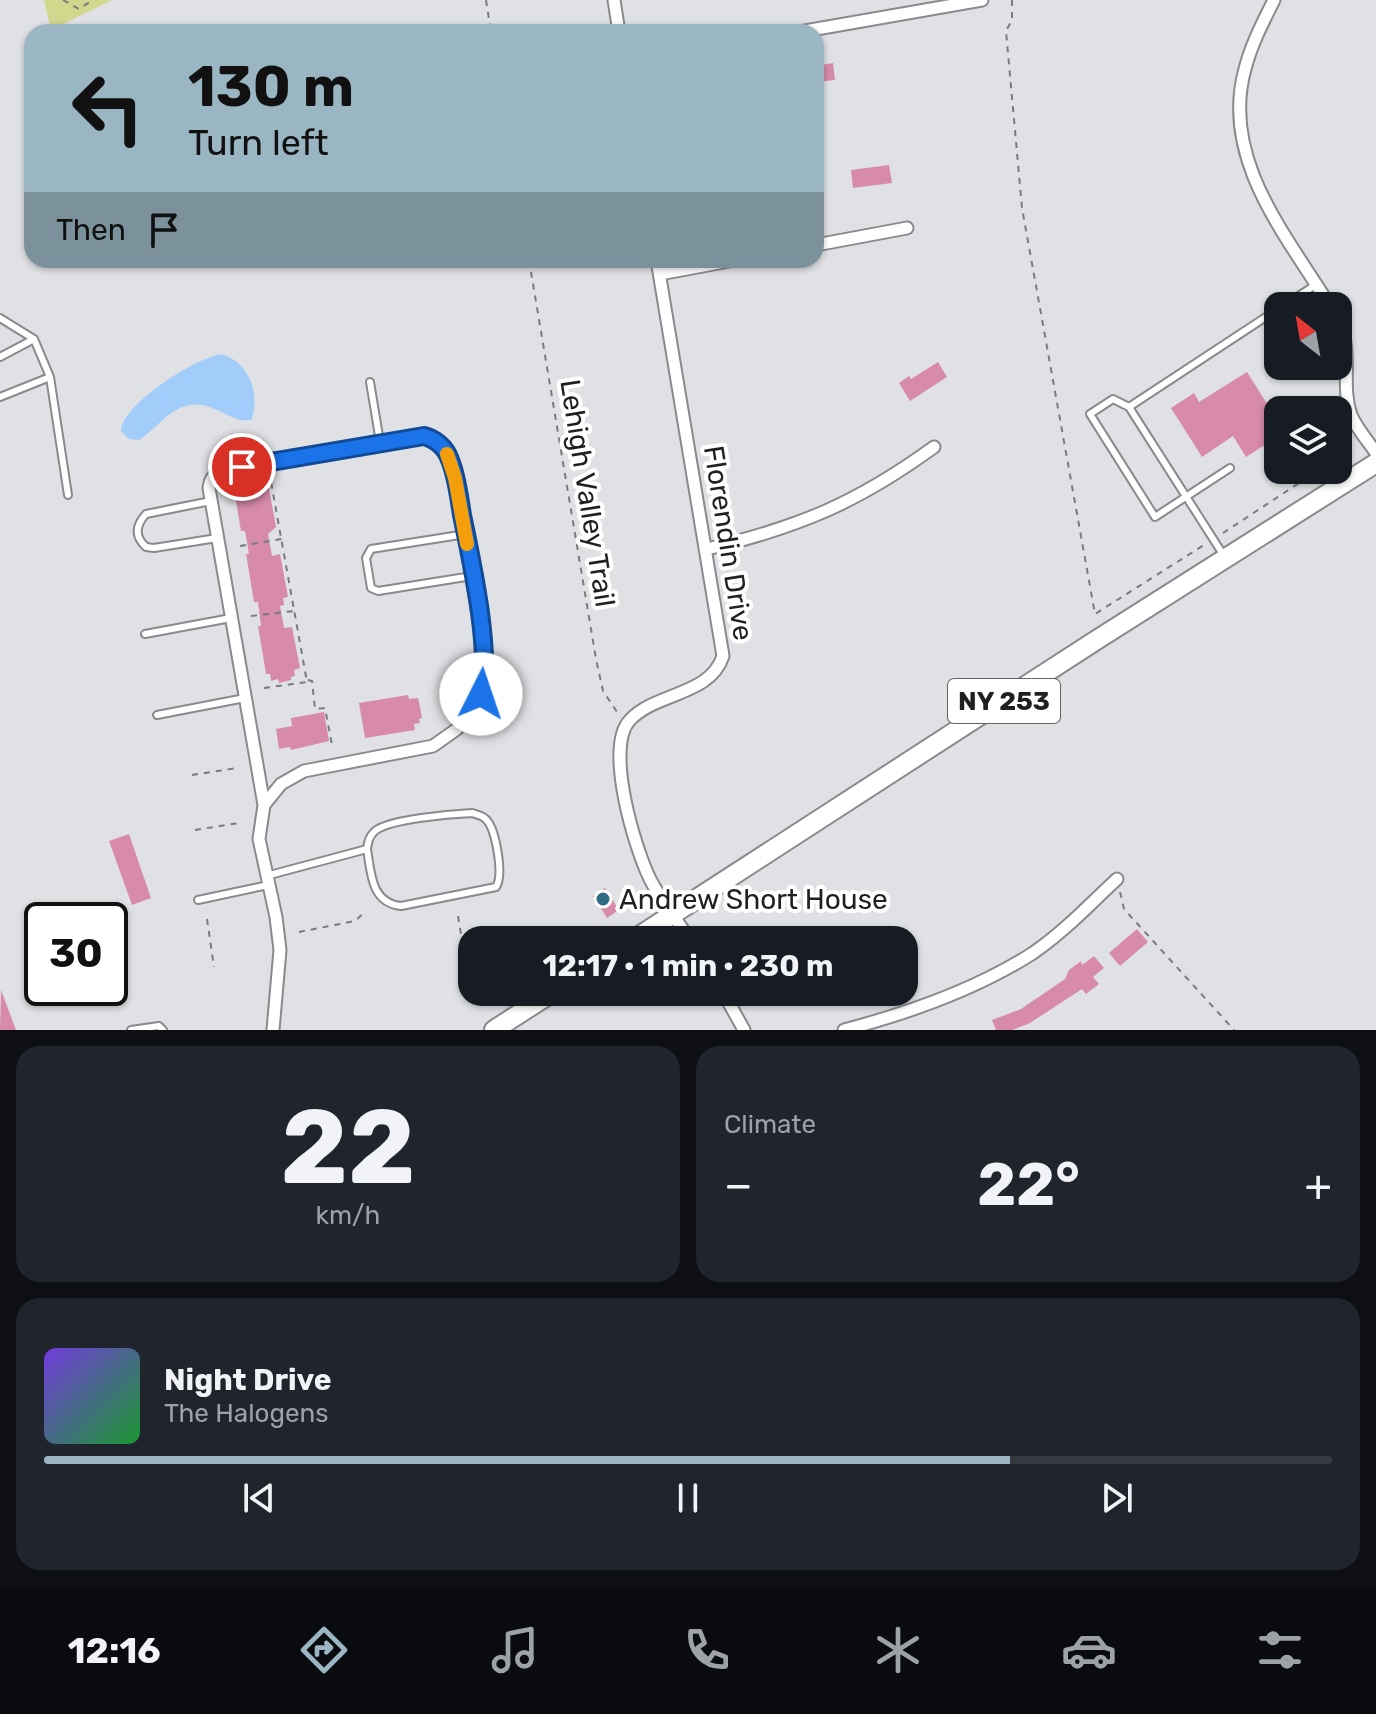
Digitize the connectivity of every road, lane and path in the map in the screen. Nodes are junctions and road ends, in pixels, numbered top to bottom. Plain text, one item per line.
1 (63, 0) edge
2 (93, 0) edge
3 (486, 0) edge
4 (614, 0) edge
5 (982, 0) edge
6 (1012, 0) edge
7 (1274, 0) edge
8 (490, 24) edge
9 (618, 24) edge
10 (824, 28) edge
11 (907, 228) dead end
12 (824, 244) edge
13 (530, 268) edge
14 (659, 268) edge
15 (692, 268) edge
16 (660, 274) junction
17 (1317, 284) junction
18 (1305, 292) edge
19 (1322, 292) edge
20 (0, 318) edge
21 (1264, 318) edge
22 (34, 339) junction
23 (0, 357) edge
24 (50, 377) junction
25 (1347, 380) edge
26 (370, 382) dead end
27 (0, 397) edge
28 (1129, 407) junction
29 (380, 442) junction
30 (934, 447) dead end
31 (1376, 453) edge
32 (1376, 463) edge
33 (242, 467) junction
34 (1230, 468) dead end
35 (1298, 484) edge
36 (68, 495) dead end
37 (1186, 497) junction
38 (211, 501) junction
39 (466, 534) junction
40 (217, 538) junction
41 (282, 539) junction
42 (1213, 540) junction
43 (240, 546) dead end
44 (707, 549) junction
45 (1226, 559) junction
46 (472, 576) junction
47 (294, 611) junction
48 (251, 616) dead end
49 (231, 618) junction
50 (145, 634) dead end
51 (306, 680) junction
52 (264, 688) dead end
53 (245, 698) junction
54 (157, 715) dead end
55 (626, 726) junction
56 (332, 745) dead end
57 (237, 768) dead end
58 (192, 775) dead end
59 (264, 805) junction
60 (239, 823) dead end
61 (195, 830) dead end
62 (367, 849) junction
63 (1117, 879) joint
64 (267, 880) junction
65 (198, 900) dead end
66 (366, 911) dead end
67 (673, 914) junction
68 (458, 916) dead end
69 (207, 919) dead end
70 (460, 926) edge
71 (655, 926) edge
72 (681, 926) edge
73 (299, 932) dead end
74 (214, 967) dead end
75 (532, 1006) edge
76 (731, 1006) edge
77 (499, 1028) edge
78 (131, 1030) edge
79 (163, 1030) edge
80 (273, 1030) edge
81 (744, 1030) edge
82 (844, 1030) edge
83 (1234, 1030) edge

1 - 2 path
3 - 8 path
4 - 9 street
5 - 10 street
6 - 42 path
7 - 17 street
11 - 12 street
13 - 55 path, Lehigh Valley Trail
14 - 16 street, Florendin Drive
15 - 16 street
16 - 44 street, Florendin Drive
17 - 18 lane
17 - 19 street
20 - 22 lane
21 - 28 lane
22 - 23 lane
22 - 24 lane
24 - 27 lane
24 - 36 lane
25 - 31 street
26 - 29 lane
28 - 37 lane
28 - 37 lane
29 - 33 street
29 - 39 street
30 - 44 street
32 - 45 main road, NY 253
33 - 38 street
33 - 41 path
34 - 37 lane
35 - 42 path
37 - 42 lane
38 - 40 street
38 - 40 lane
39 - 46 street
39 - 46 lane
40 - 49 street
41 - 43 path
41 - 47 path
42 - 45 lane
44 - 55 street, Florendin Drive
45 - 67 main road, NY 253
46 - 59 street
47 - 48 path
47 - 51 path
49 - 50 lane
49 - 53 street
51 - 52 path
51 - 56 path
53 - 54 lane
53 - 59 street
55 - 67 street
57 - 58 path
59 - 64 street
60 - 61 path
62 - 62 lane
62 - 64 lane
63 - 82 street
63 - 83 path
64 - 65 lane
64 - 80 street
66 - 73 path
67 - 71 main road, NY 253
67 - 72 street
68 - 70 path
69 - 74 path
75 - 77 main road
76 - 81 street
78 - 79 lane

